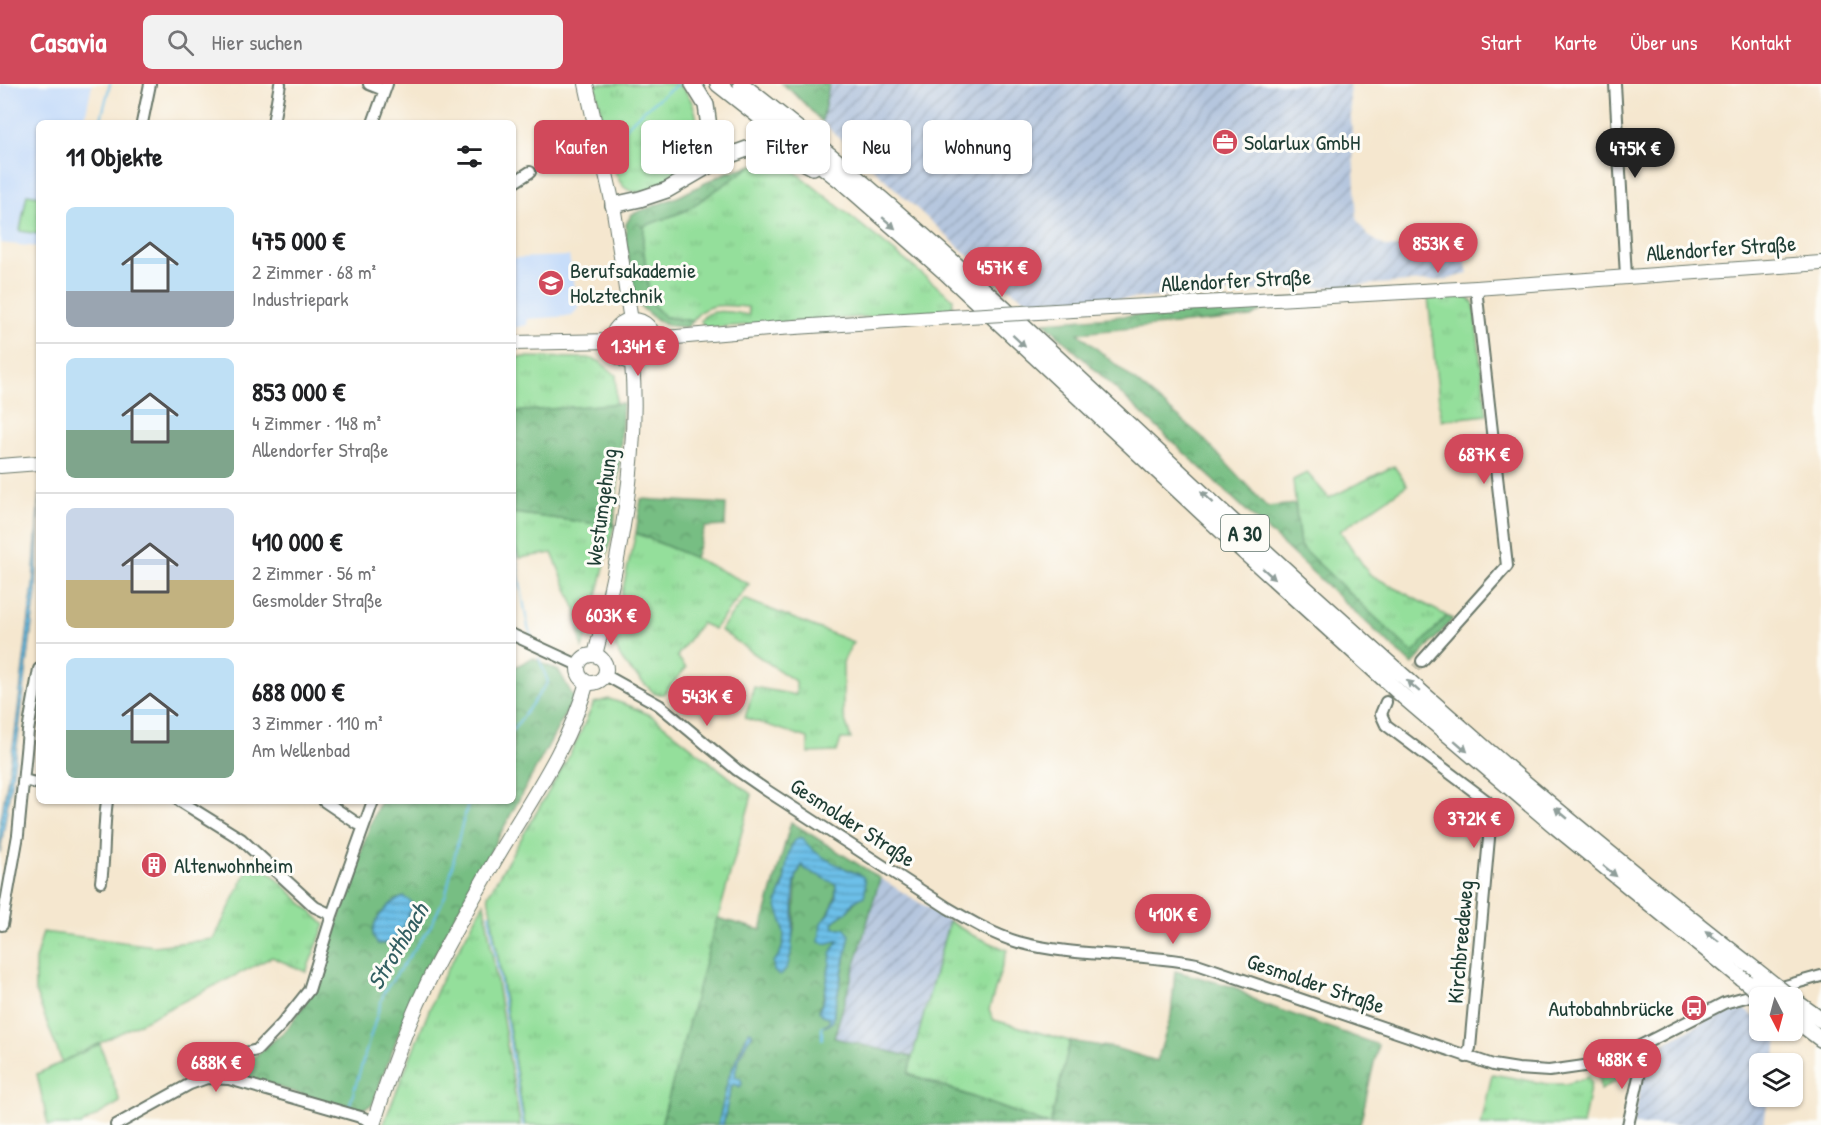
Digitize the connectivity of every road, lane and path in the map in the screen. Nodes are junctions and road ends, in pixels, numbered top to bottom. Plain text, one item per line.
1 (150, 84) edge
2 (280, 84) edge
3 (369, 84) edge
4 (585, 84) edge
5 (693, 84) edge
6 (718, 84) edge
7 (741, 84) edge
8 (1615, 84) edge
9 (386, 87) edge
10 (143, 120) edge
11 (274, 120) edge
12 (374, 120) edge
13 (530, 172) dead end
14 (687, 178) junction
15 (516, 181) edge
16 (845, 184) junction
17 (613, 205) junction
18 (1821, 263) edge
19 (1626, 276) junction
20 (1476, 288) junction
21 (631, 321) junction
22 (654, 339) junction
23 (613, 342) junction
24 (516, 343) edge
25 (632, 362) junction
26 (36, 463) edge
27 (0, 466) edge
28 (516, 636) edge
29 (595, 655) junction
30 (1422, 661) tunnel mouth
31 (578, 665) junction
32 (605, 675) junction
33 (587, 682) junction
34 (36, 686) edge
35 (1386, 702) dead end
36 (24, 780) junction
37 (36, 783) edge
38 (107, 804) edge
39 (185, 804) edge
40 (328, 804) edge
41 (372, 804) edge
42 (364, 826) junction
43 (101, 882) dead end
44 (332, 915) junction
45 (2, 925) dead end
46 (1821, 976) edge
47 (1754, 987) edge
48 (1775, 987) edge
49 (1803, 1009) edge
50 (1803, 1016) edge
51 (1821, 1020) edge
52 (1821, 1039) edge
53 (1636, 1048) junction
54 (245, 1053) dead end
55 (1466, 1057) junction
56 (116, 1125) edge
57 (373, 1125) edge
58 (1628, 1125) edge

1 - 10 street
2 - 11 street
3 - 9 street
4 - 17 main road
5 - 14 highway
6 - 16 highway, A 30
48 -> 7 highway, A 30, bridge
8 - 19 street
9 - 12 street
13 - 15 street
14 - 16 highway
14 - 17 highway
16 -> 47 highway, A 30, bridge
17 - 21 main road
18 - 19 main road, Allendorfer Straße
19 - 20 main road, Allendorfer Straße
20 - 22 main road, Allendorfer Straße, bridge
20 - 30 street
21 - 22 main road
21 - 23 main road
22 - 25 main road
23 - 24 main road
23 - 25 main road
25 - 29 main road, Westumgehung
26 - 27 main road
28 - 31 street
29 - 31 main road
29 - 32 main road
31 - 33 main road
32 - 33 main road
32 - 55 street, Gesmolder Straße
33 - 57 main road
34 - 36 street
35 - 55 street, Kirchbreedeweg
36 - 37 street
36 - 45 street
38 - 43 street
39 - 44 street
40 - 42 street
41 - 42 street
42 - 44 street
44 - 54 street
46 - 53 street, Gesmolder Straße
49 - 51 highway, A 30
50 - 52 highway, A 30
53 - 55 street, Gesmolder Straße
53 - 58 street
56 - 57 street

